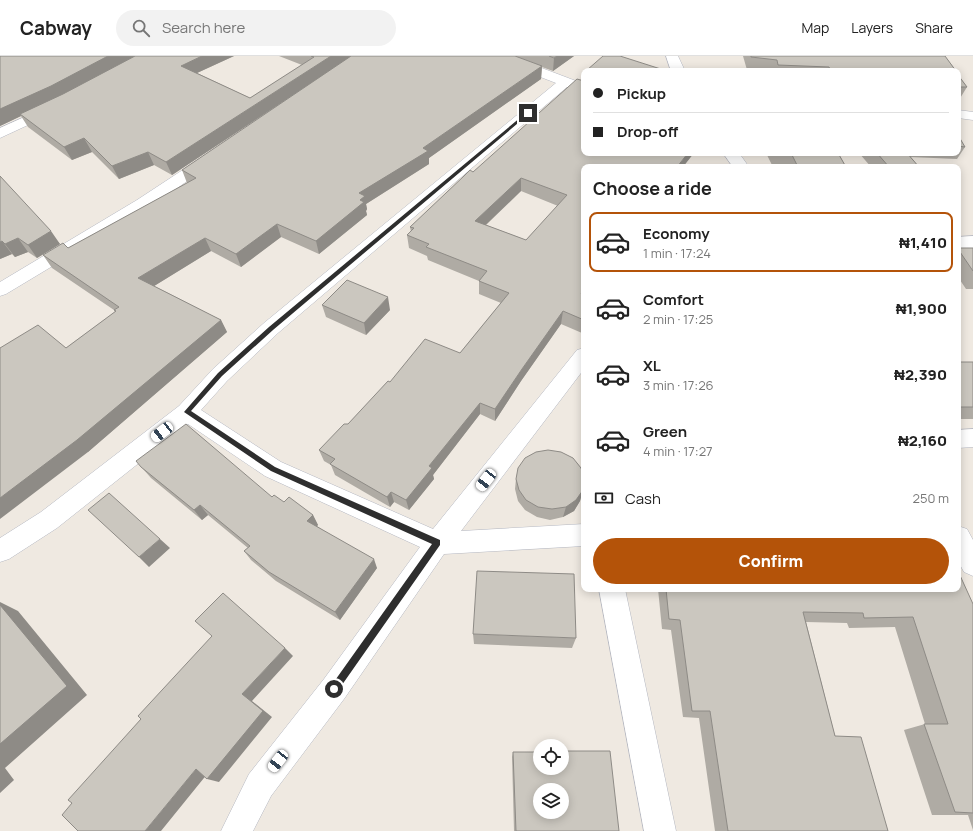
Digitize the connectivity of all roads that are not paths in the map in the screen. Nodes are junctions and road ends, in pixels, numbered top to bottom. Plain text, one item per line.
1 (498, 56) edge
2 (672, 56) edge
3 (677, 68) edge
4 (565, 82) junction
5 (581, 88) edge
6 (64, 103) edge
7 (961, 114) edge
8 (973, 116) edge
9 (0, 134) edge
10 (218, 152) edge
11 (973, 242) edge
12 (961, 243) edge
13 (0, 290) edge
14 (581, 359) edge
15 (187, 412) junction
16 (973, 438) edge
17 (961, 439) edge
18 (581, 535) edge
19 (437, 542) junction
20 (961, 542) edge
21 (0, 551) edge
22 (973, 564) edge
23 (613, 592) edge
24 (237, 831) edge
25 (660, 831) edge

1 - 4 street
2 - 3 street
4 - 5 street
4 - 15 street
6 - 9 street
7 - 8 street
10 - 13 street
11 - 12 street
14 - 19 street
15 - 19 street
15 - 21 street
16 - 17 street
18 - 19 street
19 - 24 street
20 - 22 street
23 - 25 street

